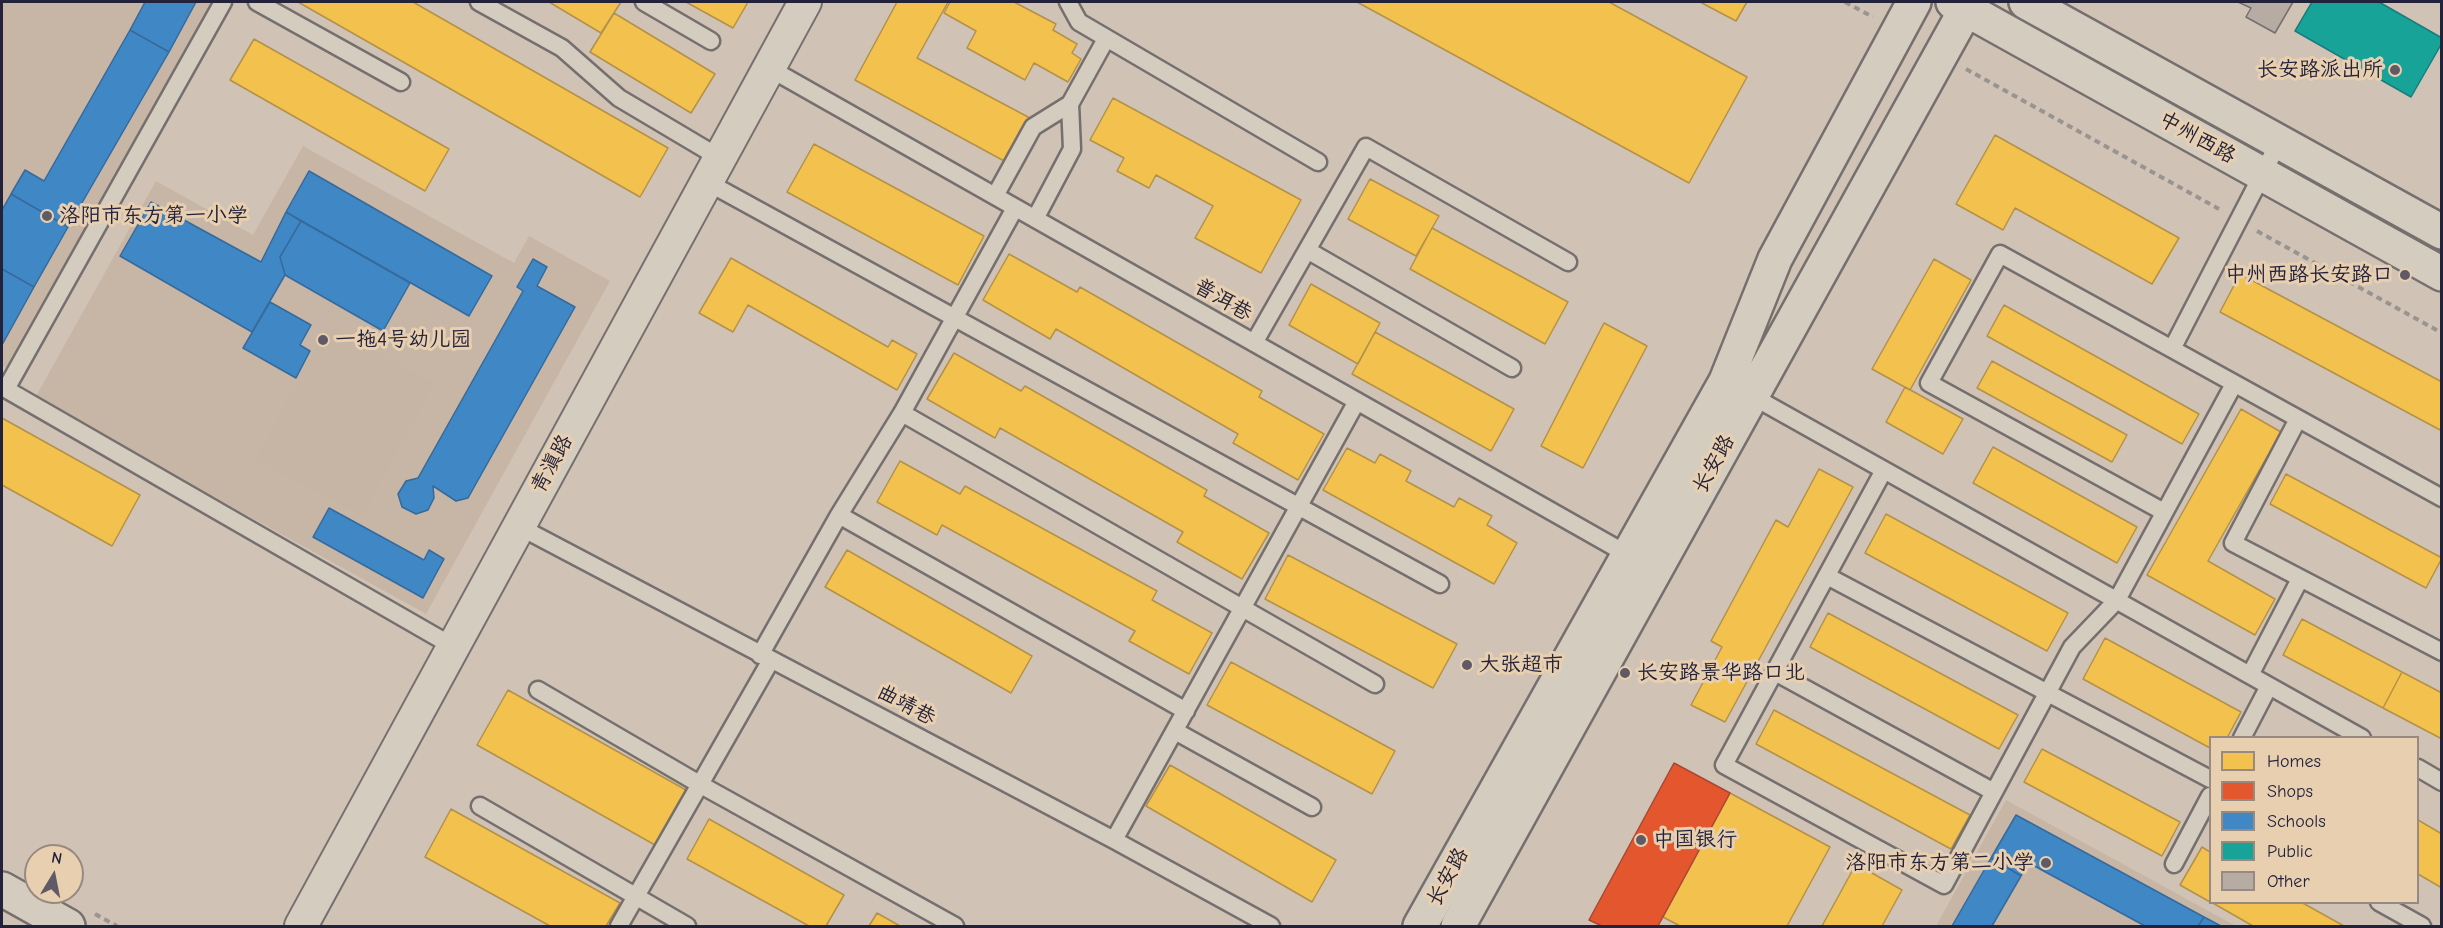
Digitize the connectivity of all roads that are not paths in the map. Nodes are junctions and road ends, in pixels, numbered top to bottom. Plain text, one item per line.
1 (223, 2) edge
2 (257, 2) edge
3 (481, 2) edge
4 (644, 2) edge
5 (805, 2) edge
6 (1068, 2) edge
7 (1914, 2) edge
8 (2026, 2) edge
9 (1963, 4) edge
10 (1106, 39) junction
11 (711, 41) dead end
12 (769, 68) junction
13 (401, 82) dead end
14 (1070, 105) junction
15 (2279, 142) junction
16 (1318, 162) dead end
17 (713, 170) junction
18 (2262, 174) junction
19 (995, 196) junction
20 (1016, 208) junction
21 (1035, 219) junction
22 (2442, 232) edge
23 (1307, 250) junction
24 (1568, 262) dead end
25 (2442, 274) edge
26 (955, 318) junction
27 (1254, 343) junction
28 (2172, 349) junction
29 (1512, 368) dead end
30 (2234, 384) junction
31 (4, 388) edge
32 (1752, 396) junction
33 (1357, 402) junction
34 (902, 413) junction
35 (2298, 419) junction
36 (1884, 470) junction
37 (2442, 498) edge
38 (1299, 506) junction
39 (2164, 512) junction
40 (839, 515) junction
41 (518, 526) junction
42 (1642, 561) junction
43 (1827, 576) junction
44 (2300, 579) junction
45 (1440, 584) dead end
46 (2116, 600) junction
47 (1243, 608) junction
48 (454, 646) junction
49 (2442, 652) edge
50 (765, 657) junction
51 (1775, 672) junction
52 (2250, 675) junction
53 (1375, 684) dead end
54 (2269, 686) junction
55 (538, 690) dead end
56 (2047, 692) junction
57 (1186, 711) junction
58 (1175, 730) junction
59 (2243, 736) edge
60 (2358, 736) edge
61 (2419, 769) edge
62 (2209, 778) edge
63 (2442, 782) edge
64 (701, 784) junction
65 (1994, 792) junction
66 (2209, 805) edge
67 (480, 806) dead end
68 (1312, 807) dead end
69 (1114, 840) junction
70 (2174, 864) dead end
71 (2, 889) edge
72 (636, 897) junction
73 (2381, 904) edge
74 (68, 927) edge
75 (301, 927) edge
76 (619, 927) edge
77 (687, 927) edge
78 (955, 927) edge
79 (1271, 927) edge
80 (1420, 927) edge
81 (1458, 927) edge
82 (2422, 927) edge

1 - 31 lane
2 - 13 lane
3 - 17 lane
4 - 11 lane
5 - 12 street, 青滇路
6 - 10 lane
7 - 42 main road, 长安路
8 - 15 main road, 中州西路
9 - 18 main road, 中州西路
9 - 32 main road, 长安路
10 - 14 lane
10 - 16 lane
12 - 17 street, 青滇路
12 - 19 lane, 普洱巷
14 - 19 lane
14 - 21 lane
15 - 18 lane
15 - 22 main road, 中州西路
17 - 26 lane
17 - 41 street, 青滇路
18 - 25 main road, 中州西路
18 - 28 lane
19 - 20 lane, 普洱巷
20 - 21 lane, 普洱巷
20 - 26 lane
21 - 27 lane, 普洱巷
23 - 24 lane
23 - 27 lane
23 - 29 lane
26 - 34 lane
26 - 38 lane
27 - 33 lane, 普洱巷
28 - 30 lane
28 - 39 lane
30 - 35 lane
30 - 39 lane
31 - 48 lane
32 - 36 lane
32 - 42 main road, 长安路
33 - 38 lane
33 - 42 lane, 普洱巷
34 - 40 lane
34 - 47 lane
35 - 37 lane
35 - 44 lane
36 - 43 lane
36 - 46 lane
38 - 45 lane
38 - 47 lane
39 - 46 lane
40 - 50 lane
40 - 57 lane
41 - 48 street, 青滇路
41 - 50 lane, 曲靖巷
42 - 80 main road, 长安路
42 - 81 main road, 长安路
43 - 51 lane
43 - 56 lane
44 - 49 lane
44 - 52 lane
46 - 52 lane
46 - 56 lane
47 - 53 lane
47 - 57 lane
48 - 75 street, 青滇路
50 - 64 lane
50 - 69 lane, 曲靖巷
51 - 65 lane
51 - 65 lane
52 - 54 lane
54 - 59 lane
54 - 60 lane
55 - 64 lane
56 - 62 lane
56 - 65 lane
57 - 58 lane
58 - 68 lane
58 - 69 lane
61 - 63 lane
64 - 72 lane
64 - 78 lane
66 - 70 lane
67 - 72 lane
69 - 79 lane, 曲靖巷
71 - 74 main road
72 - 76 lane
72 - 77 lane
73 - 82 lane

